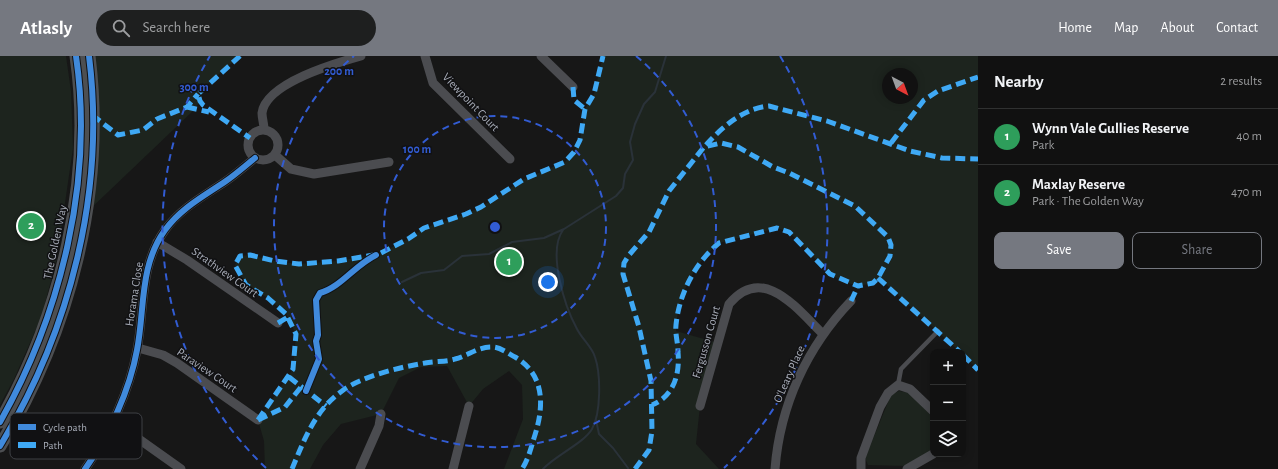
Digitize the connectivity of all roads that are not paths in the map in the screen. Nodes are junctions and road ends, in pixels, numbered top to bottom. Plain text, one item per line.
1 (76, 56) edge
2 (89, 56) edge
3 (361, 56) edge
4 (425, 56) edge
5 (541, 56) edge
6 (573, 88) dead end
7 (264, 129) junction
8 (275, 155) junction
9 (255, 158) junction
10 (510, 160) dead end
11 (389, 162) dead end
12 (157, 242) junction
13 (851, 301) dead end
14 (278, 323) dead end
15 (938, 331) dead end
16 (823, 334) junction
17 (138, 348) junction
18 (898, 385) junction
19 (469, 406) dead end
20 (700, 406) dead end
21 (930, 408) edge
22 (19, 413) edge
23 (115, 413) edge
24 (381, 414) dead end
25 (258, 420) dead end
26 (0, 422) edge
27 (10, 428) edge
28 (142, 441) edge
29 (0, 446) edge
30 (930, 456) edge
31 (91, 459) edge
32 (85, 469) edge
33 (181, 469) edge
34 (360, 469) edge
35 (453, 469) edge
36 (775, 469) edge
37 (861, 469) edge
38 (907, 469) edge

1 - 26 main road, The Golden Way
2 - 22 main road, The Golden Way
3 - 7 street
4 - 10 street, Viewpoint Court
5 - 6 street
7 - 8 street
7 - 9 street
8 - 9 street
8 - 11 street
9 - 12 street, Horama Close
12 - 14 street, Strathview Court
12 - 17 street, Horama Close
13 - 16 street, O'Leary Place
15 - 18 lane
16 - 20 street, Fergusson Court
16 - 36 street, O'Leary Place
17 - 23 street, Horama Close
17 - 25 street, Paraview Court
18 - 21 street
18 - 37 street
19 - 35 street
24 - 34 street
27 - 29 main road, The Golden Way
28 - 33 street
30 - 38 street
31 - 32 street, Horama Close

